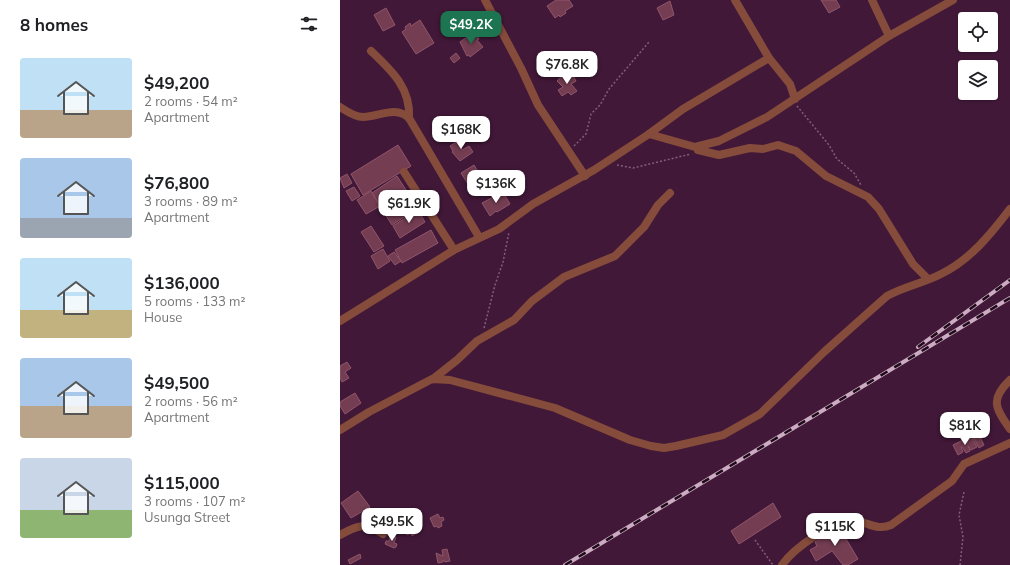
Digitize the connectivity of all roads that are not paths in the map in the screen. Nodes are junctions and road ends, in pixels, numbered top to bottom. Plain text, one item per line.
1 (485, 0) edge
2 (735, 0) edge
3 (872, 0) edge
4 (953, 0) edge
5 (889, 36) junction
6 (371, 51) dead end
7 (769, 58) junction
8 (790, 84) junction
9 (807, 91) junction
10 (794, 100) junction
11 (340, 107) edge
12 (409, 118) junction
13 (649, 134) junction
14 (698, 150) road end
15 (404, 172) dead end
16 (585, 176) junction
17 (670, 193) dead end
18 (1010, 209) edge
19 (479, 237) junction
20 (454, 250) junction
21 (928, 279) junction
22 (340, 321) edge
23 (436, 379) junction
24 (1010, 380) edge
25 (1010, 429) edge
26 (340, 430) edge
27 (1010, 443) edge
28 (383, 534) dead end
29 (340, 535) edge
30 (782, 565) edge

1 - 16 street
2 - 7 street
3 - 5 street
4 - 5 street
5 - 9 street
6 - 12 street
7 - 8 street
7 - 13 street
8 - 9 street
8 - 10 street
9 - 10 street
10 - 13 street
11 - 12 street
12 - 19 street
13 - 16 street
14 - 21 street
15 - 20 street
16 - 19 street
17 - 23 street
18 - 21 street
19 - 20 street
20 - 22 street
21 - 23 street
23 - 26 street
24 - 25 street
27 - 30 street
28 - 29 street

